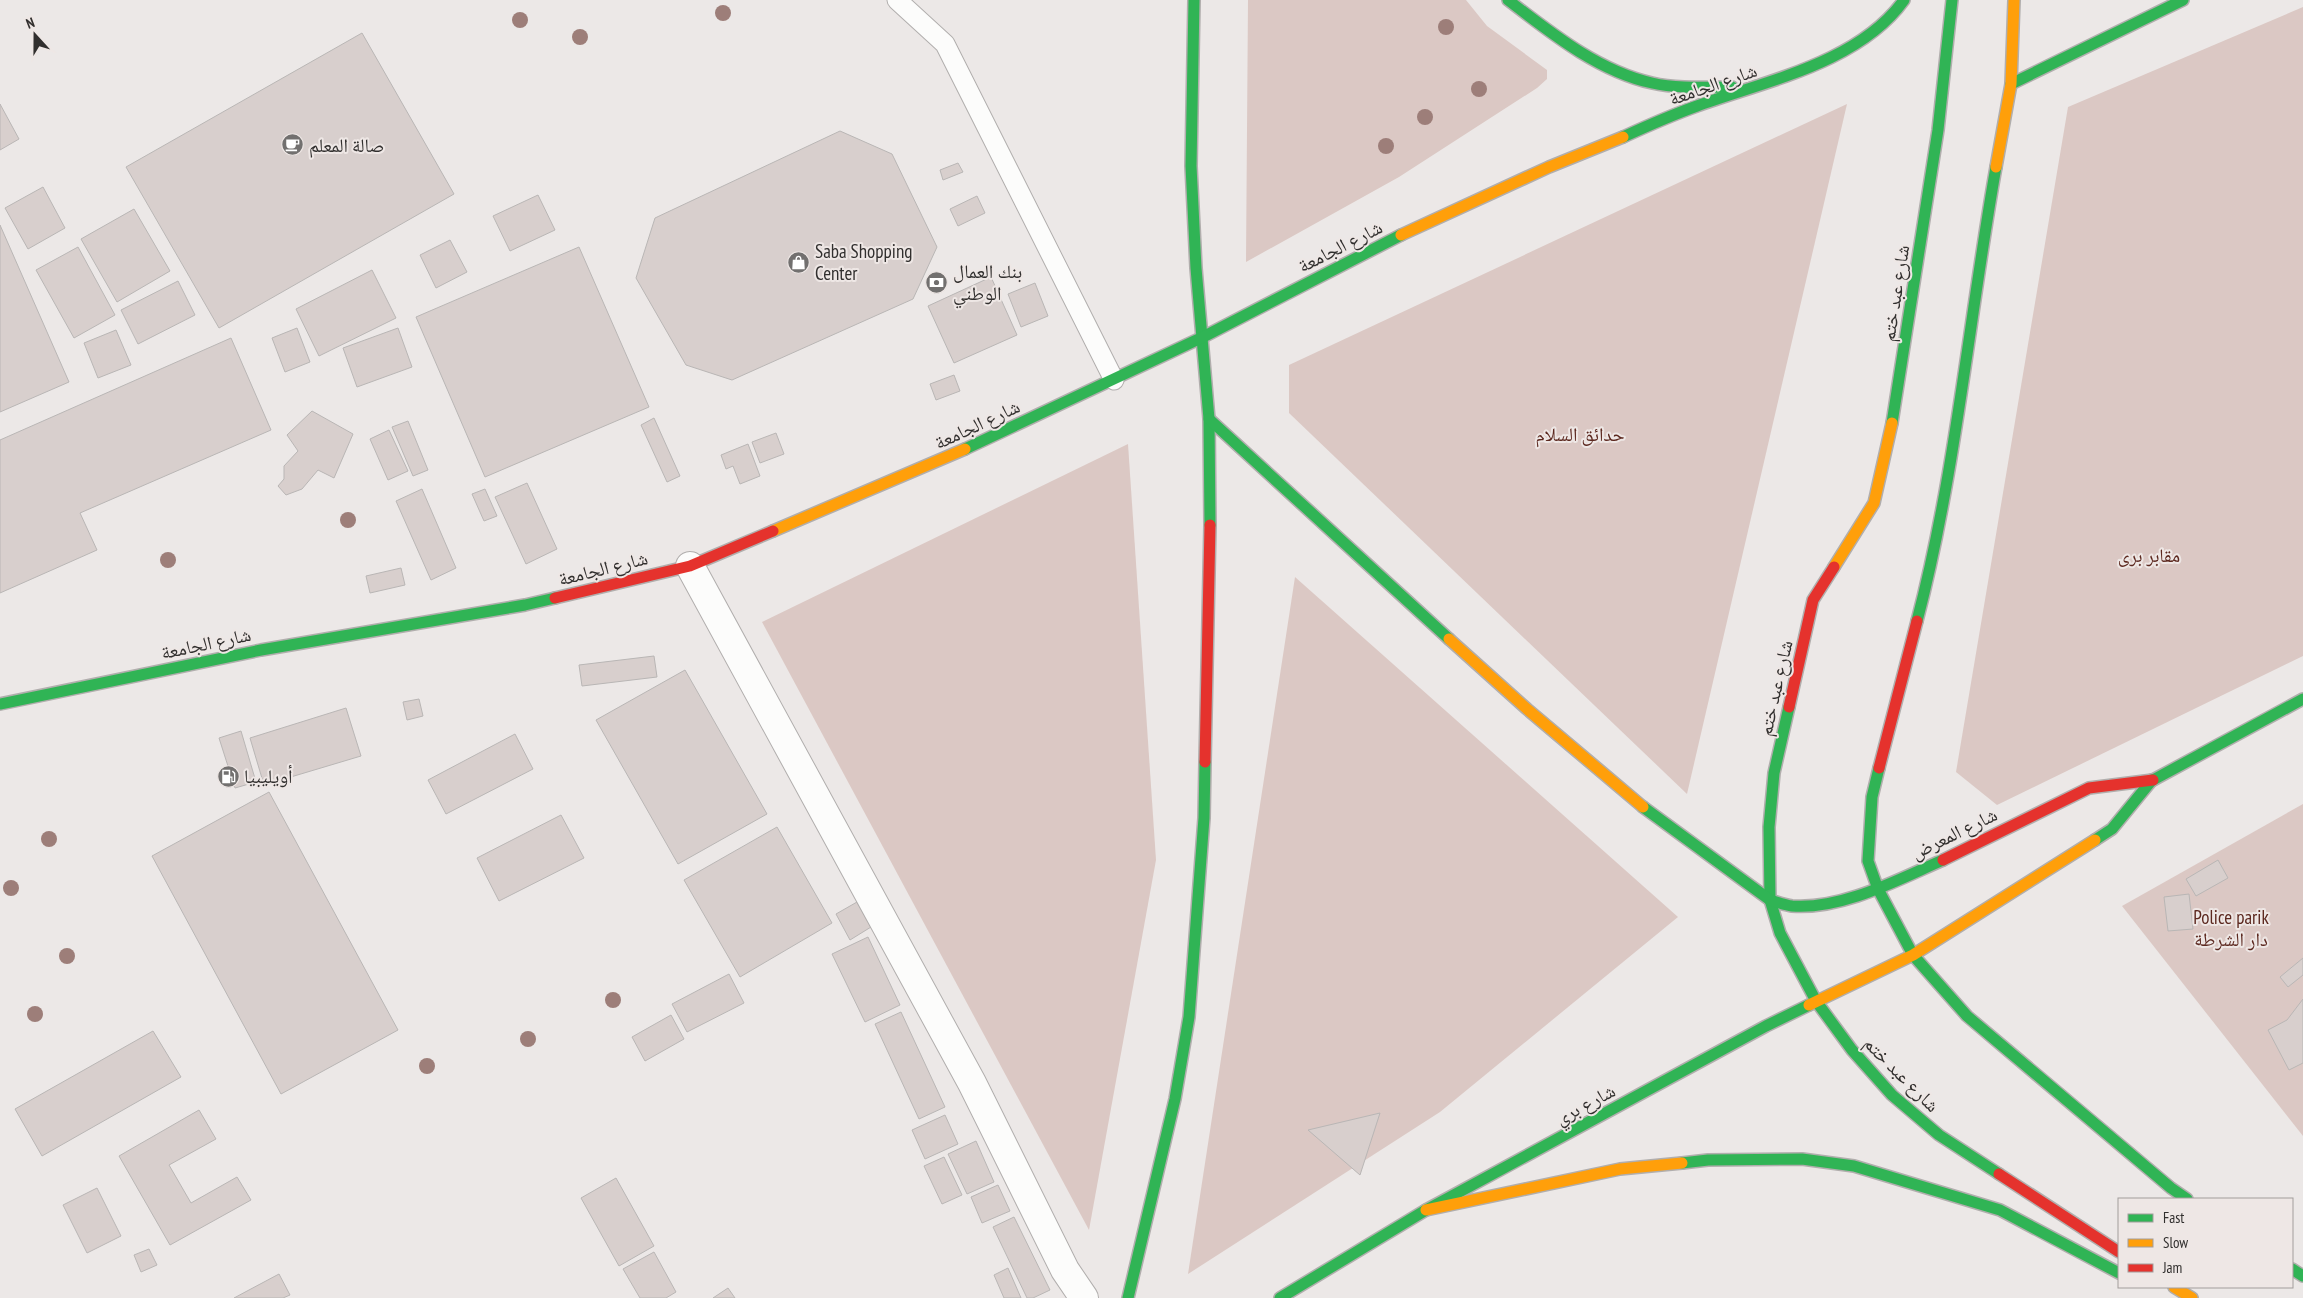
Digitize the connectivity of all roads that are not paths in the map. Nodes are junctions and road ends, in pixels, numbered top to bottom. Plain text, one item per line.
1 (898, 0) edge
2 (1194, 0) edge
3 (1508, 0) edge
4 (1904, 0) edge
5 (1952, 0) edge
6 (2014, 0) edge
7 (2183, 0) edge
8 (2011, 84) junction
9 (1758, 88) junction
10 (1203, 337) junction
11 (1114, 380) junction
12 (1209, 419) junction
13 (690, 566) junction
14 (2303, 699) edge
15 (0, 704) edge
16 (2152, 780) junction
17 (1878, 889) junction
18 (1770, 900) junction
19 (1913, 954) junction
20 (1816, 1001) junction
21 (2186, 1198) edge
22 (1426, 1210) junction
23 (2118, 1251) edge
24 (2118, 1272) edge
25 (2176, 1288) edge
26 (1084, 1298) edge
27 (1128, 1298) edge
28 (1280, 1298) edge
29 (2192, 1298) edge

1 - 11 lane
2 - 10 main road
3 - 9 main road
4 - 9 main road, شارع الجامعة
5 - 18 main road, شارع عبد ختم
6 - 8 main road
7 - 8 main road
8 - 17 main road
9 - 10 main road, شارع الجامعة
10 - 11 main road, شارع الجامعة
10 - 12 main road
11 - 13 main road, شارع الجامعة
12 - 18 main road
12 - 27 main road
13 - 15 main road, شارع الجامعة
13 - 26 street
14 - 16 main road, شارع المعرض
16 - 17 main road, شارع المعرض
16 - 19 main road, شارع المعرض
17 - 18 main road, شارع المعرض
17 - 19 main road
18 - 20 main road, شارع عبد ختم
19 - 20 main road, شارع بري
19 - 21 main road
20 - 22 main road, شارع بري
20 - 23 main road, شارع عبد ختم
22 - 24 main road
22 - 28 main road, شارع بري
25 - 29 main road

